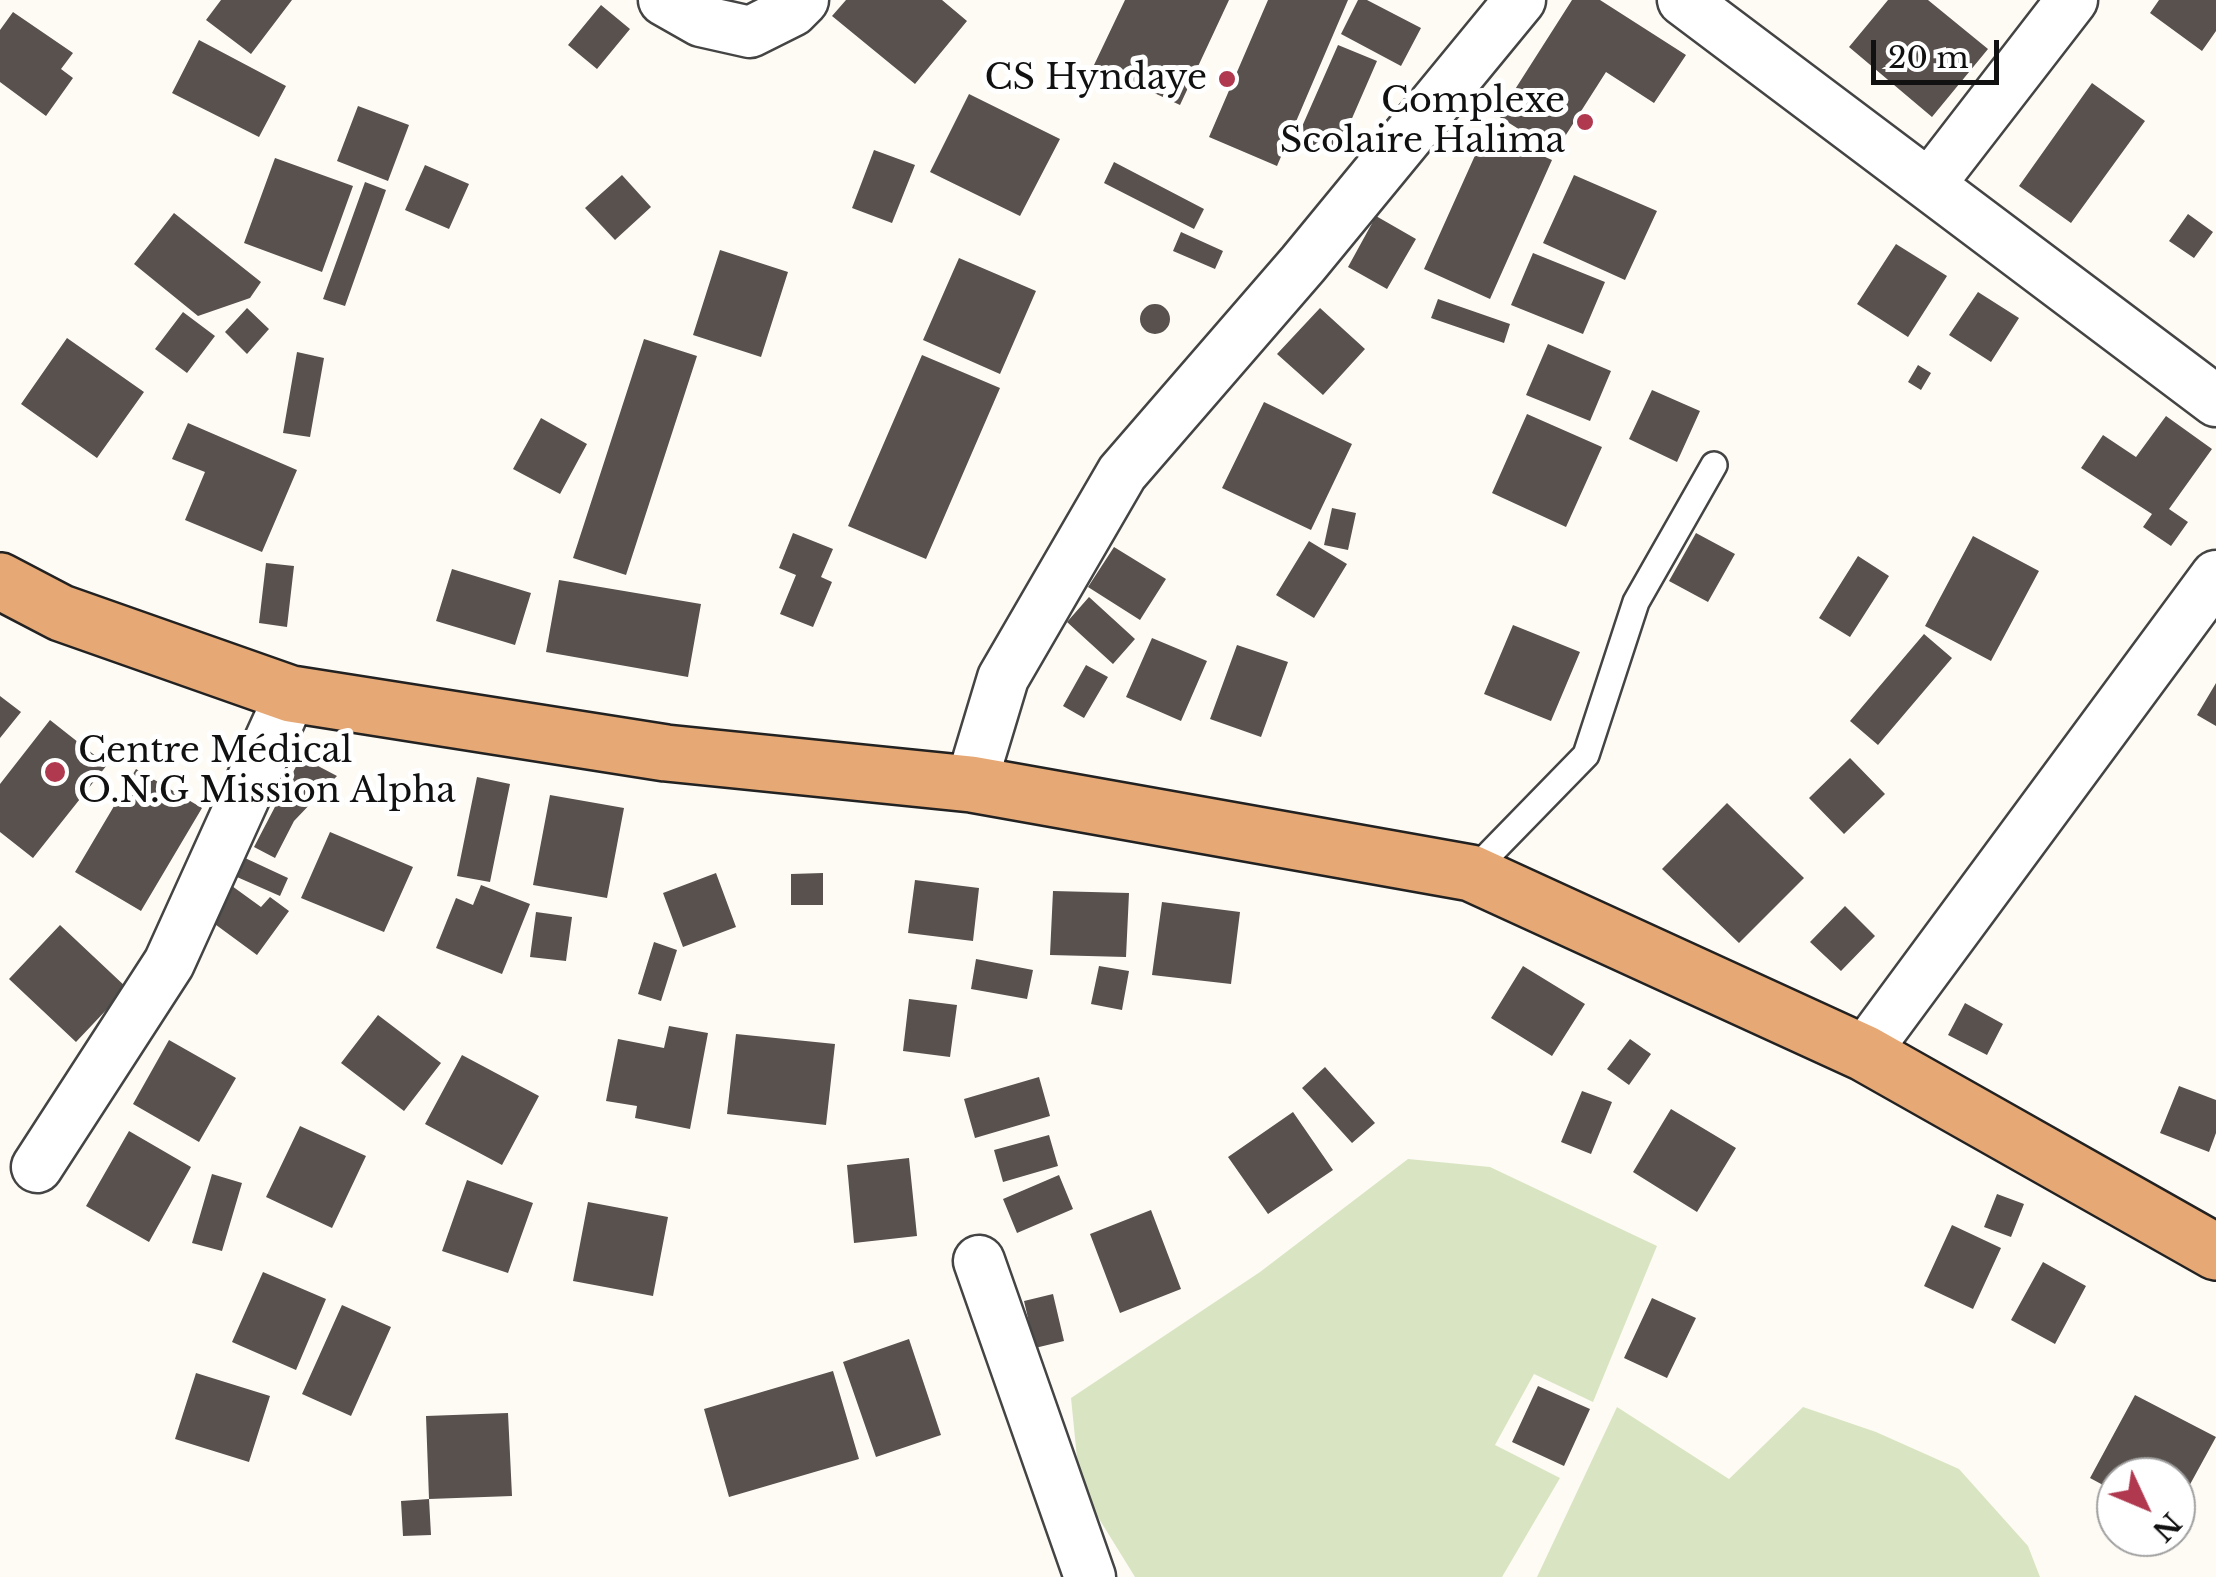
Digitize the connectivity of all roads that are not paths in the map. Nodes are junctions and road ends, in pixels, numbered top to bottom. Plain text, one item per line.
1 (664, 0) edge
2 (803, 0) edge
3 (1520, 0) edge
4 (1683, 0) edge
5 (2072, 0) edge
6 (1930, 185) junction
7 (2216, 401) edge
8 (1714, 465) dead end
9 (2216, 576) edge
10 (0, 581) edge
11 (291, 694) junction
12 (971, 784) junction
13 (1472, 873) junction
14 (1864, 1053) junction
15 (37, 1167) dead end
16 (2216, 1252) edge
17 (979, 1260) dead end
18 (1090, 1577) edge

1 - 2 street
3 - 12 street
4 - 6 street
5 - 6 street
6 - 7 street
8 - 13 lane
9 - 14 street
10 - 11 highway
11 - 12 highway
11 - 15 street
12 - 13 highway
13 - 14 highway
14 - 16 highway
17 - 18 street

